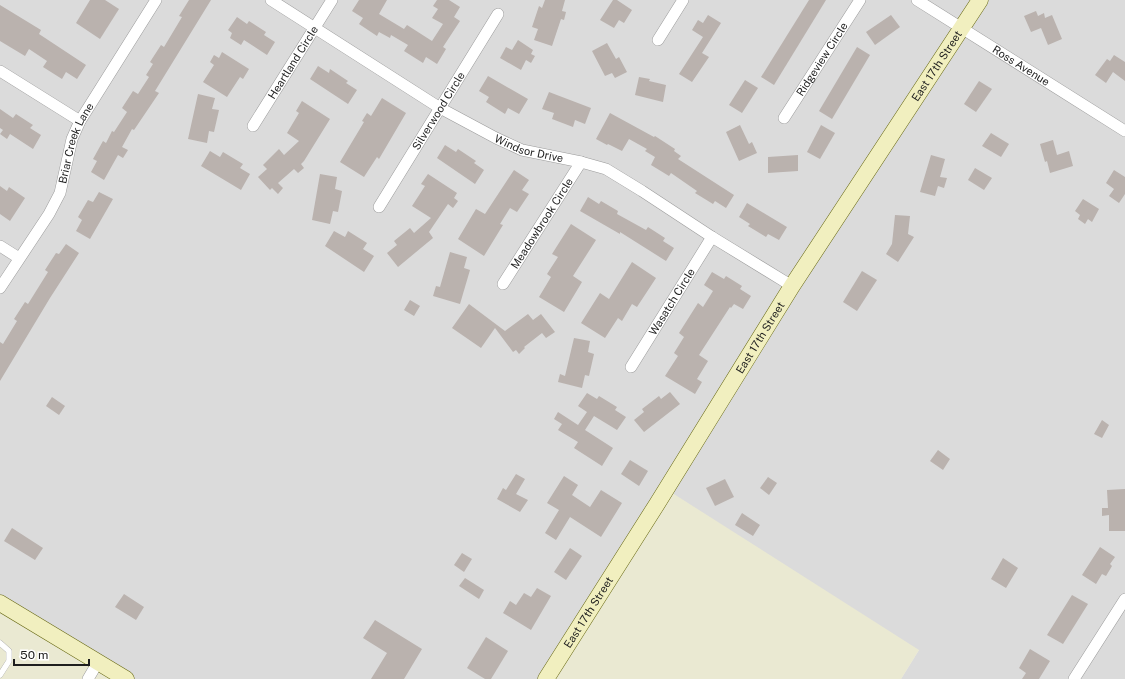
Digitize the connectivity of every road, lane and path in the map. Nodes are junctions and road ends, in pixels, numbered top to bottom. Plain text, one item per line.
1 (156, 0) edge
2 (271, 0) edge
3 (332, 0) edge
4 (683, 0) edge
5 (860, 0) edge
6 (917, 0) edge
7 (980, 0) edge
8 (498, 14) dead end
9 (315, 27) junction
10 (962, 29) junction
11 (658, 40) dead end
12 (0, 71) edge
13 (440, 108) junction
14 (784, 118) dead end
15 (80, 120) junction
16 (253, 126) dead end
17 (1125, 131) edge
18 (581, 162) junction
19 (379, 207) dead end
20 (712, 237) junction
21 (0, 246) edge
22 (19, 258) junction
23 (503, 284) dead end
24 (792, 286) junction
25 (0, 288) edge
26 (631, 367) dead end
27 (1125, 600) edge
28 (0, 603) edge
29 (0, 642) edge
30 (98, 662) junction
31 (0, 675) edge
32 (88, 679) edge
33 (126, 679) edge
34 (546, 679) edge
35 (1074, 679) edge

1 - 15 street, Briar Creek Lane
2 - 9 street, Windsor Drive
3 - 9 street, Heartland Circle
4 - 11 street
5 - 14 street, Ridgeview Circle
6 - 10 street, Ross Avenue
7 - 10 main road, East 17th Street
8 - 13 street, Silverwood Circle
9 - 13 street, Windsor Drive
9 - 16 street, Heartland Circle
10 - 17 street, Ross Avenue
10 - 24 main road, East 17th Street
12 - 15 street
13 - 18 street, Windsor Drive
13 - 19 street, Silverwood Circle
15 - 22 street, Briar Creek Lane
18 - 20 street, Windsor Drive
18 - 23 street, Meadowbrook Circle
20 - 24 street, Windsor Drive
20 - 26 street, Wasatch Circle
21 - 22 street
22 - 25 street, Briar Creek Lane
24 - 34 main road, East 17th Street
27 - 35 street
28 - 30 main road
29 - 31 lane
30 - 32 street
30 - 33 main road

